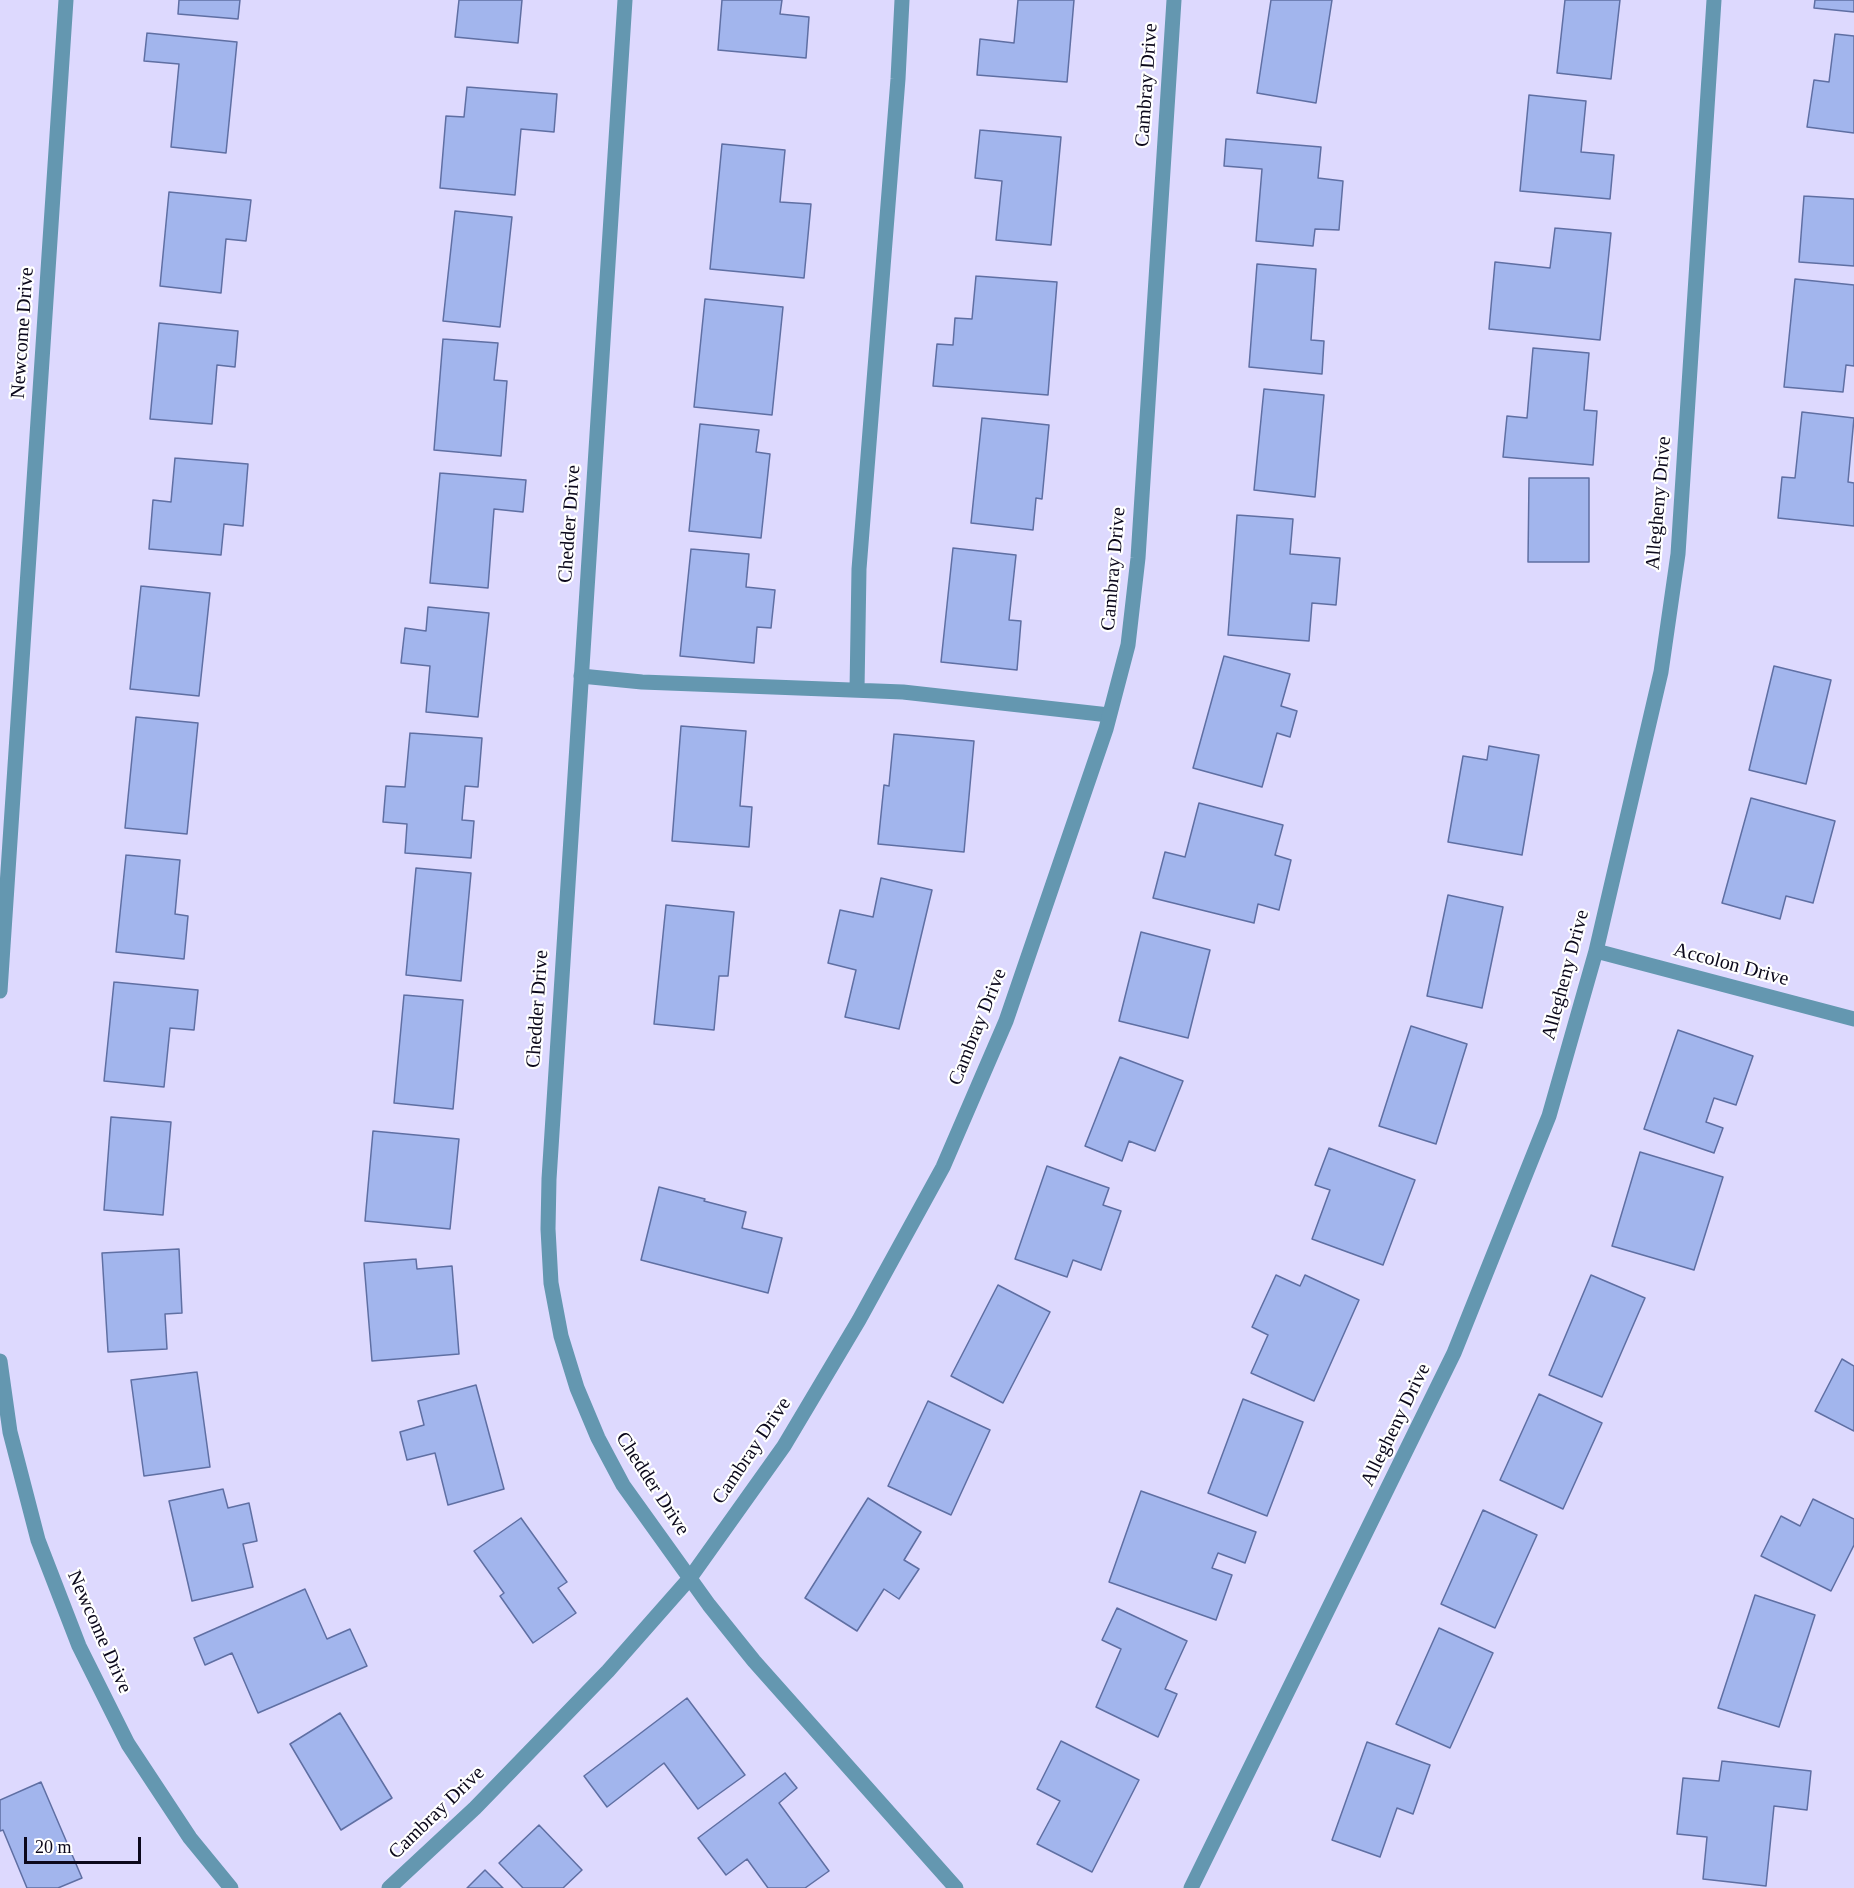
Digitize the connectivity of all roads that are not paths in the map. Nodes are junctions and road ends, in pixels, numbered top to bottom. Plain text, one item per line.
1 (66, 0) edge
2 (625, 0) edge
3 (902, 0) edge
4 (1174, 0) edge
5 (1714, 0) edge
6 (581, 676) junction
7 (857, 690) junction
8 (1109, 715) junction
9 (1596, 951) junction
10 (0, 991) edge
11 (1854, 1019) edge
12 (0, 1361) edge
13 (690, 1578) junction
14 (231, 1888) edge
15 (389, 1888) edge
16 (956, 1888) edge
17 (1191, 1888) edge

1 - 10 street, Newcome Drive
2 - 6 street, Chedder Drive
3 - 7 street
4 - 8 street, Cambray Drive
5 - 9 street, Allegheny Drive
6 - 7 street
6 - 13 street, Chedder Drive
7 - 8 street
8 - 13 street, Cambray Drive
9 - 11 street, Accolon Drive
9 - 17 street, Allegheny Drive
12 - 14 street, Newcome Drive
13 - 15 street, Cambray Drive
13 - 16 street, Chedder Drive

